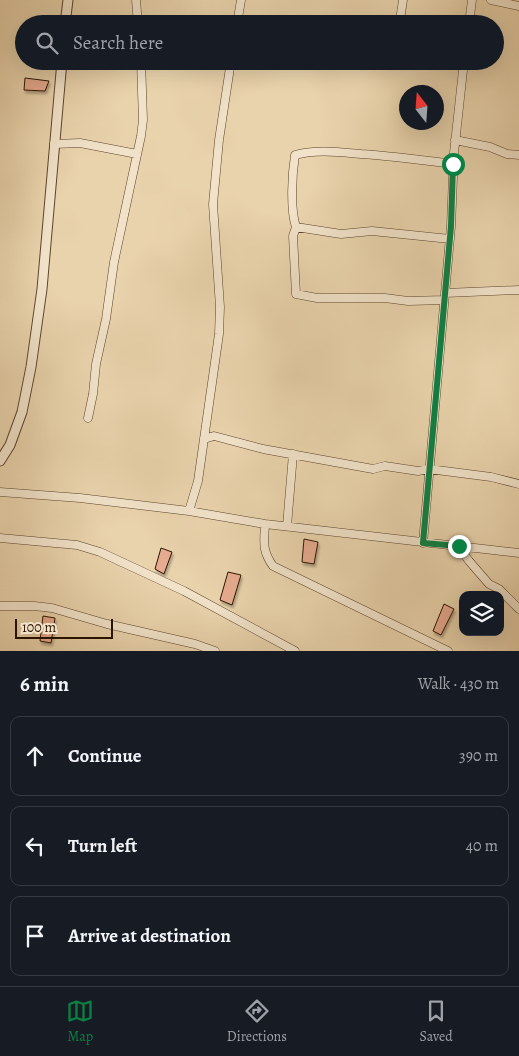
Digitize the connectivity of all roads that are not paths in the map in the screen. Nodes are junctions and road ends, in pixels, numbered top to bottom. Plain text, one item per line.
1 (68, 0) edge
2 (136, 0) edge
3 (241, 0) edge
4 (403, 0) edge
5 (472, 0) edge
6 (491, 0) edge
7 (519, 6) edge
8 (66, 15) edge
9 (137, 15) edge
10 (238, 15) edge
11 (401, 15) edge
12 (470, 15) edge
13 (61, 70) edge
14 (141, 70) edge
15 (230, 70) edge
16 (463, 70) edge
17 (455, 140) junction
18 (54, 144) junction
19 (137, 154) junction
20 (519, 155) edge
21 (453, 164) junction
22 (296, 227) junction
23 (450, 239) junction
24 (519, 290) edge
25 (445, 297) junction
26 (88, 418) dead end
27 (204, 439) junction
28 (293, 454) junction
29 (0, 461) edge
30 (429, 469) junction
31 (519, 484) edge
32 (0, 492) edge
33 (189, 511) junction
34 (265, 524) junction
35 (288, 526) junction
36 (0, 538) edge
37 (423, 543) junction
38 (459, 546) junction
39 (519, 553) edge
40 (0, 606) edge
41 (519, 609) edge
42 (215, 651) edge
43 (295, 651) edge
44 (448, 651) edge

1 - 8 street
2 - 9 street
3 - 10 street
4 - 11 street
5 - 12 street
6 - 7 street
13 - 18 street
14 - 19 street
15 - 27 street
16 - 17 street
17 - 20 street
17 - 21 street
18 - 19 street
18 - 29 street
19 - 26 street
21 - 22 street
21 - 23 street
22 - 23 street
22 - 25 street
23 - 25 street
24 - 25 street
25 - 30 street
27 - 28 street
27 - 33 street
28 - 30 street
28 - 35 street
30 - 31 street
30 - 37 street
32 - 33 street
33 - 34 street
34 - 35 street
34 - 44 street
35 - 37 street
36 - 43 street
37 - 38 street
38 - 39 street
38 - 41 street
40 - 42 street

